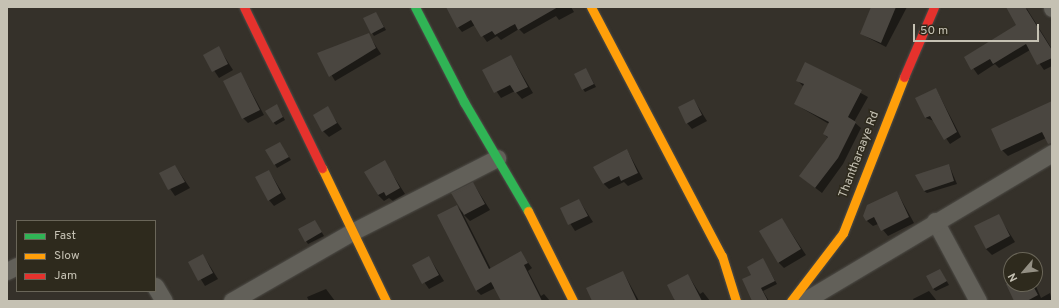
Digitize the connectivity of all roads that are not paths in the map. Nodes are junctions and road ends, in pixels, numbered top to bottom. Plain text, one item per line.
1 (244, 7) edge
2 (415, 7) edge
3 (591, 7) edge
4 (934, 7) edge
5 (1052, 153) edge
6 (497, 158) junction
7 (935, 221) junction
8 (352, 232) junction
9 (16, 266) edge
10 (7, 271) edge
11 (156, 288) edge
12 (164, 301) edge
13 (232, 301) edge
14 (386, 301) edge
15 (573, 301) edge
16 (736, 301) edge
17 (791, 301) edge
18 (804, 301) edge
19 (978, 301) edge

1 - 8 street
2 - 6 street
3 - 16 street
4 - 17 street, Thantharaaye Rd
5 - 7 street
6 - 8 street
6 - 15 street
7 - 18 street
7 - 19 street
8 - 13 street
8 - 14 street
9 - 10 street
11 - 12 street

